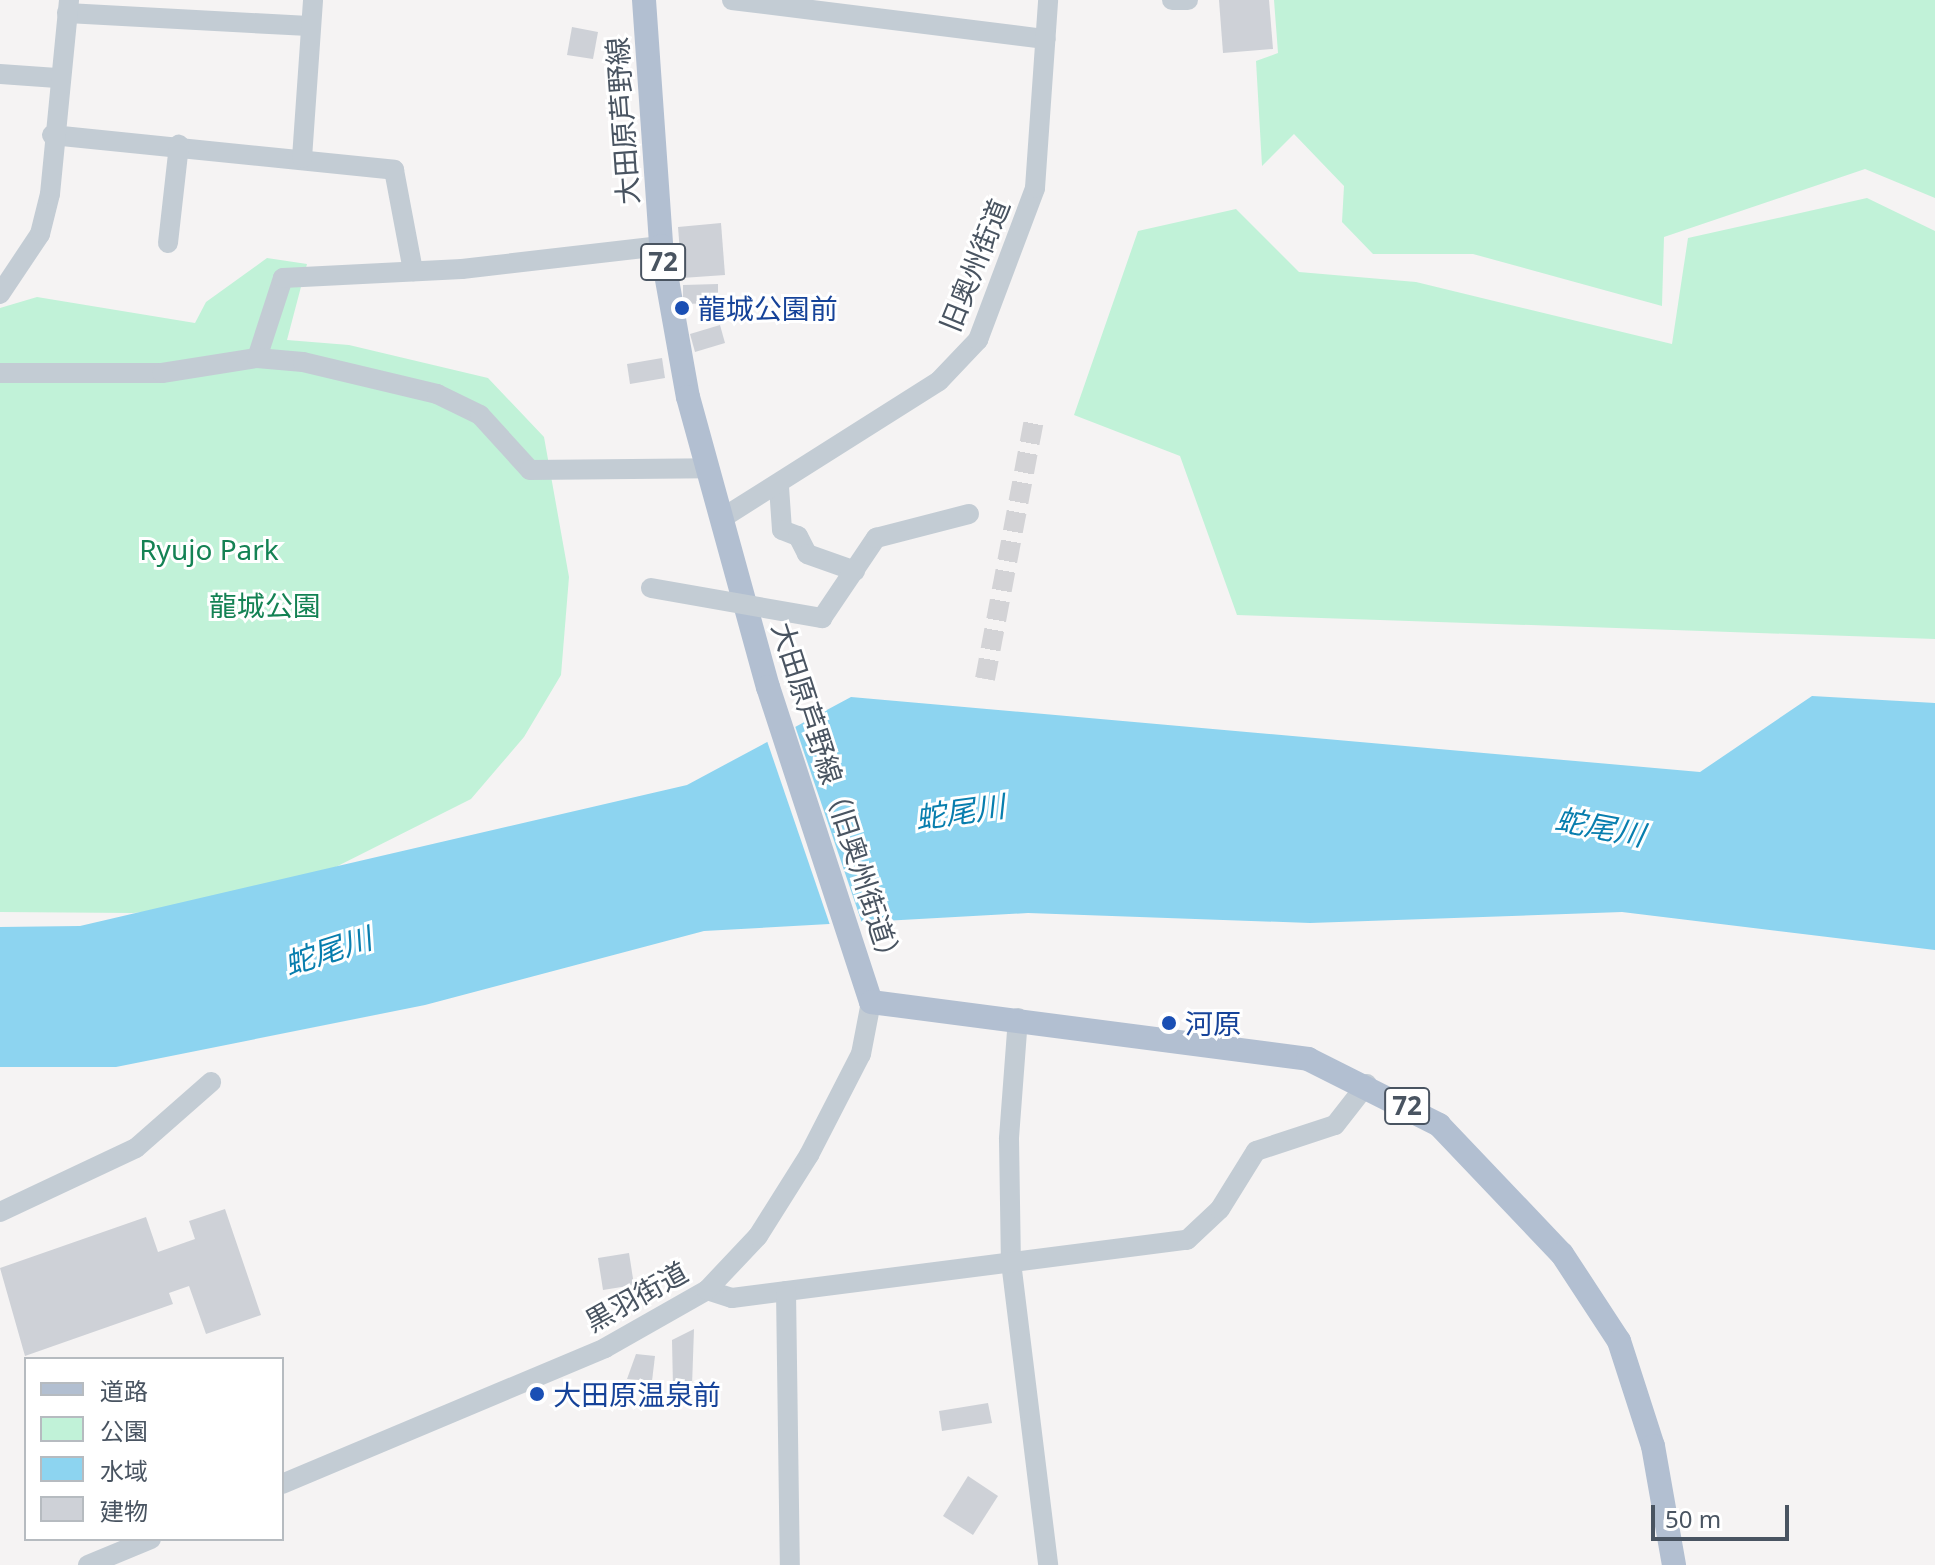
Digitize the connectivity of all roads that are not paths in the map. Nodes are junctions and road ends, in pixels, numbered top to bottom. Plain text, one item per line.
1 (313, 0) edge
2 (644, 0) edge
3 (732, 0) edge
4 (1048, 0) edge
5 (1172, 0) edge
6 (1188, 0) edge
7 (68, 6) edge
8 (309, 26) junction
9 (1046, 39) junction
10 (0, 74) edge
11 (57, 78) junction
12 (52, 135) junction
13 (179, 145) junction
14 (302, 158) junction
15 (168, 243) dead end
16 (661, 246) junction
17 (413, 271) junction
18 (0, 294) edge
19 (257, 358) junction
20 (0, 373) edge
21 (708, 468) junction
22 (779, 487) junction
23 (969, 514) dead end
24 (724, 517) junction
25 (855, 571) junction
26 (651, 588) dead end
27 (871, 1002) junction
28 (1018, 1018) junction
29 (211, 1082) dead end
30 (1367, 1084) junction
31 (0, 1212) edge
32 (1011, 1262) junction
33 (707, 1290) junction
34 (786, 1291) junction
35 (284, 1483) edge
36 (146, 1541) edge
37 (88, 1565) edge
38 (790, 1565) edge
39 (1048, 1565) edge
40 (1674, 1565) edge

1 - 8 street
2 - 16 main road, 大田原芦野線 / 72
3 - 9 street
4 - 9 street, 旧奥州街道
5 - 6 street
7 - 8 street
7 - 11 street
8 - 14 street
9 - 22 street, 旧奥州街道
10 - 11 street
11 - 12 street
12 - 13 street
12 - 18 street
13 - 14 street
13 - 15 street
14 - 17 street
16 - 17 street
16 - 21 main road, 大田原芦野線 / 72
17 - 19 street
19 - 20 street
19 - 21 street
21 - 24 main road, 大田原芦野線 / 72
22 - 24 street, 旧奥州街道
22 - 25 street
23 - 25 street
24 - 27 main road, 大田原芦野線（旧奥州街道） / 72
25 - 26 street, bridge
27 - 28 main road, 大田原芦野線（旧奥州街道） / 72
27 - 33 street, 黒羽街道
28 - 30 main road, 大田原芦野線（旧奥州街道） / 72
28 - 32 street
29 - 31 street
30 - 32 street
30 - 40 main road, 大田原芦野線（旧奥州街道） / 72
32 - 34 street
32 - 39 street
33 - 34 street
33 - 35 street, 黒羽街道
34 - 38 street
36 - 37 street

